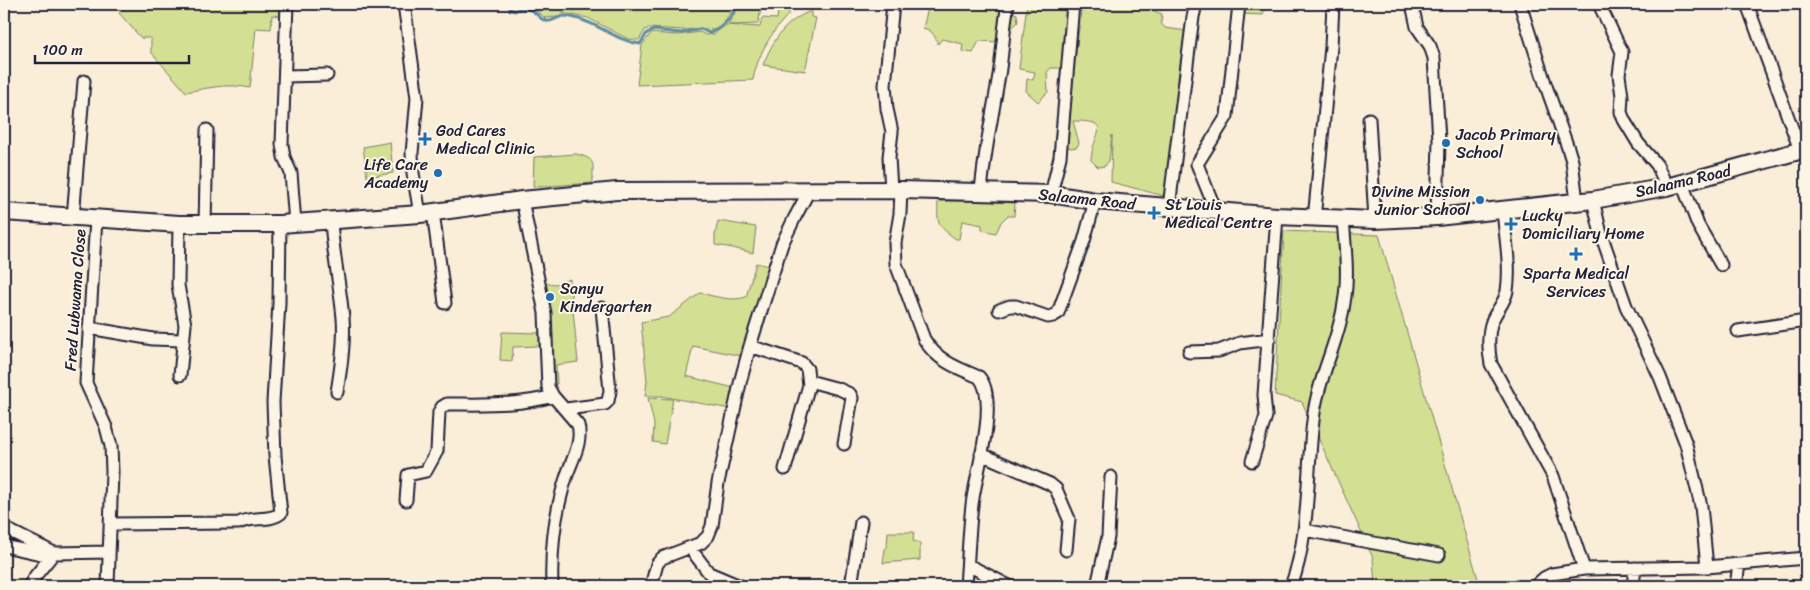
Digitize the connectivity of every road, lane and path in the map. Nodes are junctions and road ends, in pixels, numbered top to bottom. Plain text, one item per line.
1 (287, 4) edge
2 (404, 4) edge
3 (892, 4) edge
4 (1008, 4) edge
5 (1073, 4) edge
6 (1196, 4) edge
7 (1239, 4) edge
8 (1333, 4) edge
9 (1412, 4) edge
10 (1520, 4) edge
11 (1599, 4) edge
12 (1747, 4) edge
13 (327, 75) dead end
14 (285, 76) junction
15 (84, 82) dead end
16 (1369, 119) dead end
17 (207, 130) dead end
18 (1803, 150) edge
19 (1675, 185) junction
20 (896, 190) junction
21 (809, 192) junction
22 (981, 192) junction
23 (1051, 194) junction
24 (522, 200) junction
25 (1593, 200) junction
26 (1095, 201) junction
27 (1577, 202) junction
28 (1170, 207) junction
29 (1503, 210) junction
30 (1216, 211) junction
31 (4, 212) edge
32 (426, 213) junction
33 (1278, 216) junction
34 (1437, 217) junction
35 (73, 218) junction
36 (96, 219) junction
37 (1314, 219) junction
38 (1343, 219) junction
39 (1375, 220) junction
40 (331, 221) junction
41 (287, 223) junction
42 (179, 224) junction
43 (205, 225) junction
44 (1721, 265) dead end
45 (445, 303) dead end
46 (602, 308) dead end
47 (998, 310) dead end
48 (1806, 321) edge
49 (89, 328) junction
50 (1738, 331) dead end
51 (1269, 339) junction
52 (182, 340) junction
53 (750, 346) junction
54 (1189, 352) dead end
55 (180, 375) dead end
56 (809, 381) junction
57 (337, 392) dead end
58 (553, 396) junction
59 (566, 409) junction
60 (844, 444) dead end
61 (981, 454) junction
62 (1252, 461) dead end
63 (785, 469) dead end
64 (1111, 477) dead end
65 (406, 500) dead end
66 (861, 522) dead end
67 (110, 524) junction
68 (4, 528) edge
69 (1304, 530) junction
70 (4, 546) edge
71 (690, 548) junction
72 (1066, 550) dead end
73 (108, 552) junction
74 (52, 554) junction
75 (1439, 555) dead end
76 (1806, 558) edge
77 (1739, 564) junction
78 (968, 565) junction
79 (1707, 567) junction
80 (1635, 568) junction
81 (1584, 569) junction
82 (29, 586) edge
83 (108, 586) edge
84 (552, 586) edge
85 (651, 586) edge
86 (740, 586) edge
87 (851, 586) edge
88 (966, 586) edge
89 (1009, 586) edge
90 (1097, 586) edge
91 (1291, 586) edge
92 (1535, 586) edge
93 (1633, 586) edge
94 (1736, 586) edge

1 - 14 street
2 - 32 street
3 - 20 street
4 - 22 street
5 - 23 street
6 - 28 street
7 - 30 street
8 - 37 street
9 - 34 street
10 - 27 street
11 - 19 street
12 - 18 street
13 - 14 street
14 - 41 street
15 - 35 street
16 - 39 street
17 - 43 street
18 - 19 main road, Salaama Road
19 - 25 main road, Salaama Road
19 - 44 street
20 - 21 main road, Salaama Road
20 - 22 main road, Salaama Road
20 - 61 street
21 - 24 main road, Salaama Road
21 - 53 street
22 - 23 main road, Salaama Road
23 - 26 main road, Salaama Road
24 - 32 main road, Salaama Road
24 - 58 street
25 - 27 main road, Salaama Road
25 - 79 street
26 - 28 main road, Salaama Road
26 - 47 street
27 - 29 main road, Salaama Road
28 - 30 main road, Salaama Road
29 - 34 main road, Salaama Road
29 - 81 street
30 - 33 main road, Salaama Road
31 - 35 main road, Salaama Road
32 - 40 main road, Salaama Road
32 - 45 street
33 - 37 main road, Salaama Road
33 - 51 street
34 - 39 main road, Salaama Road
35 - 36 main road, Salaama Road
36 - 42 main road, Salaama Road
36 - 49 street, Fred Lubwama Close
37 - 38 main road, Salaama Road
38 - 39 main road, Salaama Road
38 - 69 street
40 - 41 main road, Salaama Road
40 - 57 street
41 - 43 main road, Salaama Road
41 - 67 street
42 - 43 main road, Salaama Road
42 - 52 street
46 - 59 street
48 - 50 street
49 - 52 street
49 - 67 street, Fred Lubwama Close
51 - 54 street
51 - 62 street
52 - 55 street
53 - 56 street
53 - 71 street
56 - 60 street
56 - 63 street
58 - 59 street
58 - 65 street
59 - 84 street
61 - 72 street
61 - 78 street
64 - 90 street
66 - 87 street
67 - 73 street
68 - 74 street
69 - 75 street
69 - 91 street
70 - 74 street
71 - 85 street
71 - 86 street
73 - 74 street
73 - 83 street
74 - 82 street
76 - 77 street
77 - 79 street
77 - 94 street
78 - 88 street
78 - 89 street
79 - 80 street
80 - 81 street
80 - 93 street
81 - 92 street

